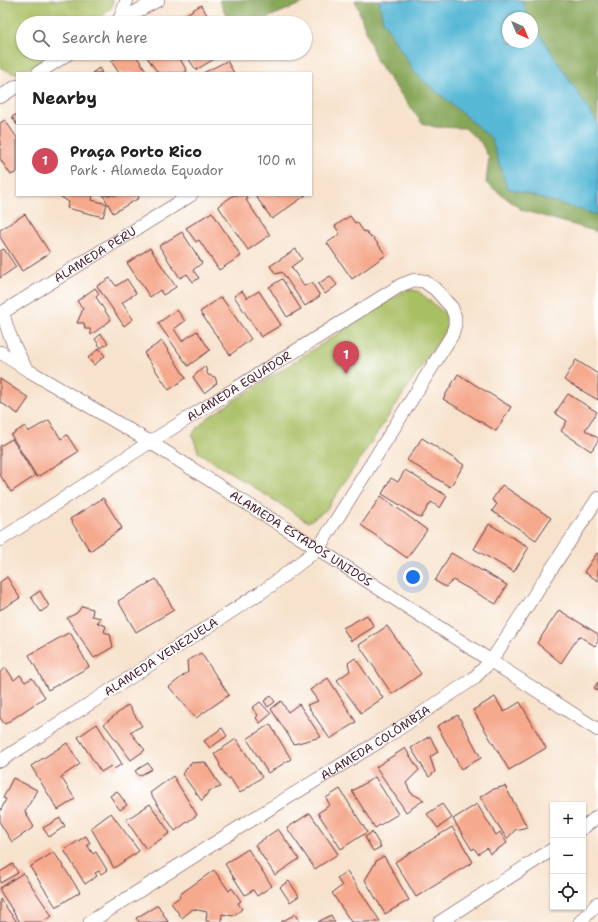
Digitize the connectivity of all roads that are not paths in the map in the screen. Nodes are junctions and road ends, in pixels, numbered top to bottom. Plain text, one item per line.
1 (127, 0) edge
2 (158, 0) edge
3 (120, 16) edge
4 (128, 16) edge
5 (58, 60) edge
6 (40, 72) edge
7 (16, 87) edge
8 (0, 97) edge
9 (189, 196) edge
10 (2, 313) edge
11 (0, 352) edge
12 (26, 369) junction
13 (150, 442) junction
14 (598, 498) edge
15 (0, 540) edge
16 (318, 549) junction
17 (491, 661) junction
18 (598, 730) edge
19 (0, 761) edge
20 (598, 816) edge
21 (586, 826) edge
22 (550, 851) edge
23 (598, 902) edge
24 (90, 922) edge
25 (440, 922) edge
26 (580, 922) edge

1 - 3 street
2 - 4 street
5 - 6 street
7 - 8 street
9 - 10 street, ALAMEDA PERU
10 - 12 street
11 - 12 street, ALAMEDA ESTADOS UNIDOS
12 - 13 street, ALAMEDA ESTADOS UNIDOS
13 - 15 street, ALAMEDA EQUADOR
13 - 16 street, ALAMEDA ESTADOS UNIDOS
13 - 16 street, ALAMEDA EQUADOR
14 - 17 street, ALAMEDA COLÔMBIA
16 - 17 street, ALAMEDA ESTADOS UNIDOS
16 - 19 street, ALAMEDA VENEZUELA
17 - 18 street, ALAMEDA ESTADOS UNIDOS
17 - 24 street, ALAMEDA COLÔMBIA
20 - 21 street
22 - 25 street
23 - 26 street

